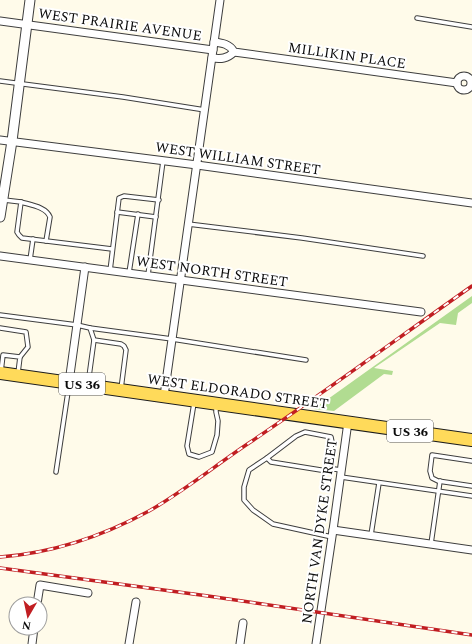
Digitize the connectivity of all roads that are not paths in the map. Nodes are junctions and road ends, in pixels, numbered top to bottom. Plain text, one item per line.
1 (30, 0) edge
2 (220, 0) edge
3 (417, 18) dead end
4 (0, 21) edge
5 (26, 24) junction
6 (472, 27) edge
7 (214, 42) junction
8 (234, 52) junction
9 (213, 54) junction
10 (0, 81) edge
11 (457, 83) dead end
12 (19, 84) junction
13 (204, 110) junction
14 (0, 140) edge
15 (12, 141) junction
16 (164, 161) junction
17 (197, 165) junction
18 (3, 200) junction
19 (158, 200) junction
20 (21, 202) junction
21 (472, 203) edge
22 (117, 212) junction
23 (138, 214) junction
24 (0, 217) edge
25 (156, 217) junction
26 (188, 224) junction
27 (33, 239) junction
28 (46, 241) junction
29 (112, 249) junction
30 (0, 256) edge
31 (423, 256) dead end
32 (30, 260) junction
33 (85, 267) junction
34 (110, 271) junction
35 (129, 273) junction
36 (148, 276) junction
37 (180, 280) junction
38 (421, 312) dead end
39 (0, 315) edge
40 (77, 325) junction
41 (0, 328) edge
42 (90, 328) junction
43 (172, 339) junction
44 (94, 340) junction
45 (2, 354) edge
46 (20, 357) junction
47 (306, 360) dead end
48 (0, 373) edge
49 (17, 376) junction
50 (69, 382) junction
51 (88, 385) junction
52 (121, 390) junction
53 (164, 396) junction
54 (194, 400) junction
55 (217, 403) junction
56 (348, 422) junction
57 (472, 440) edge
58 (267, 458) junction
59 (472, 461) edge
60 (327, 471) junction
61 (56, 472) dead end
62 (341, 474) junction
63 (440, 481) junction
64 (379, 483) junction
65 (472, 486) edge
66 (438, 492) junction
67 (472, 496) edge
68 (333, 533) junction
69 (371, 535) junction
70 (431, 544) junction
71 (472, 550) edge
72 (88, 593) dead end
73 (38, 596) edge
74 (136, 602) dead end
75 (243, 623) dead end
76 (129, 644) edge
77 (240, 644) edge
78 (316, 644) edge

1 - 5 street
2 - 7 street
3 - 6 lane
4 - 5 street, WEST PRAIRIE AVENUE
5 - 9 street, WEST PRAIRIE AVENUE
5 - 12 street
7 - 8 street, MILLIKIN PLACE
7 - 9 street
8 - 9 street, MILLIKIN PLACE
8 - 11 street, MILLIKIN PLACE
9 - 13 street
10 - 12 lane
12 - 13 lane
12 - 15 street
13 - 17 street
14 - 15 street, WEST WILLIAM STREET
15 - 16 street, WEST WILLIAM STREET
15 - 18 street
16 - 17 street, WEST WILLIAM STREET
16 - 19 lane
17 - 21 street, WEST WILLIAM STREET
17 - 26 street
18 - 20 lane
18 - 24 street
19 - 22 lane
19 - 25 lane
20 - 27 lane
20 - 28 lane
22 - 23 lane
22 - 29 lane
23 - 25 lane
23 - 35 lane
25 - 36 lane
26 - 31 lane
26 - 37 street
27 - 28 lane
27 - 32 lane
28 - 29 lane
29 - 34 lane
30 - 32 street, WEST NORTH STREET
32 - 33 street, WEST NORTH STREET
33 - 34 street, WEST NORTH STREET
33 - 40 street
34 - 35 street, WEST NORTH STREET
35 - 36 street, WEST NORTH STREET
36 - 37 street, WEST NORTH STREET
37 - 38 street, WEST NORTH STREET
37 - 43 street
39 - 40 lane
40 - 42 lane
40 - 50 street
41 - 46 lane
42 - 43 lane
42 - 44 lane
43 - 47 lane
43 - 53 street
44 - 51 lane
44 - 52 lane
45 - 46 lane
45 - 48 lane
46 - 49 lane
48 - 49 main road, WEST ELDORADO STREET / US 36
49 - 50 main road, WEST ELDORADO STREET / US 36
50 - 51 main road, WEST ELDORADO STREET / US 36
50 - 61 lane
51 - 52 main road, WEST ELDORADO STREET / US 36
52 - 53 main road, WEST ELDORADO STREET / US 36
53 - 54 main road, WEST ELDORADO STREET / US 36
54 - 55 main road, WEST ELDORADO STREET / US 36
54 - 55 lane
55 - 56 main road, WEST ELDORADO STREET / US 36
56 - 57 main road, WEST ELDORADO STREET / US 36
56 - 62 street, NORTH VAN DYKE STREET
58 - 60 lane
58 - 60 lane
58 - 68 lane
59 - 63 lane
60 - 62 lane
62 - 64 lane
62 - 68 street, NORTH VAN DYKE STREET
63 - 65 lane
63 - 66 lane
64 - 66 lane
64 - 69 lane
66 - 67 lane
66 - 70 lane
68 - 69 street
68 - 78 street, NORTH VAN DYKE STREET
69 - 70 street
70 - 71 street
72 - 73 street
74 - 76 street
75 - 77 street

